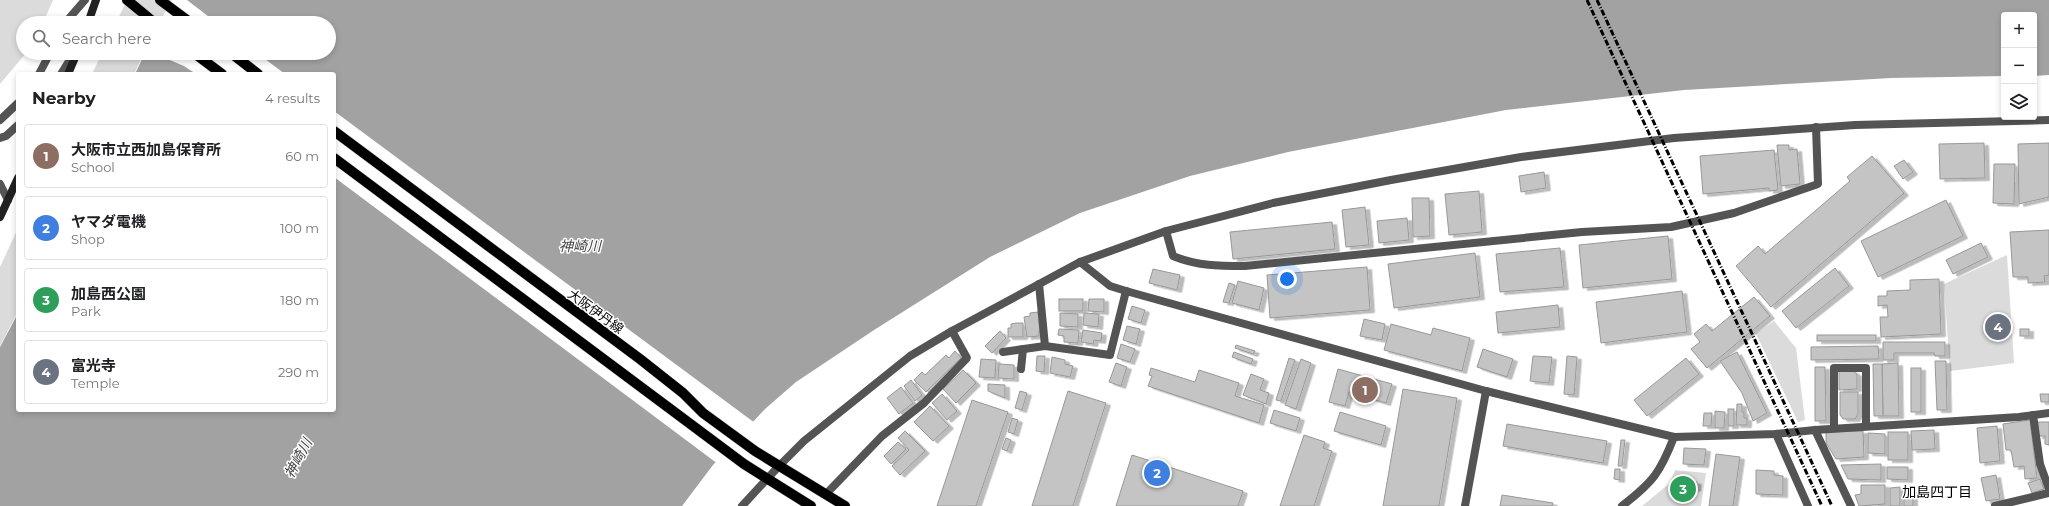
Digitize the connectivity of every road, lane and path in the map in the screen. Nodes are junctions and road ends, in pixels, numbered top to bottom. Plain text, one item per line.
1 (85, 0) edge
2 (96, 0) edge
3 (127, 0) edge
4 (160, 0) edge
5 (71, 16) edge
6 (90, 16) edge
7 (146, 16) edge
8 (182, 16) edge
9 (46, 60) edge
10 (71, 60) edge
11 (73, 60) edge
12 (204, 60) edge
13 (239, 60) edge
14 (40, 72) edge
15 (62, 72) edge
16 (69, 72) edge
17 (219, 72) edge
18 (255, 72) edge
19 (16, 105) edge
20 (0, 120) edge
21 (2049, 120) edge
22 (16, 126) edge
23 (1816, 127) junction
24 (336, 132) edge
25 (0, 138) edge
26 (336, 159) edge
27 (16, 182) edge
28 (0, 184) edge
29 (8, 200) junction
30 (0, 217) edge
31 (1166, 231) junction
32 (1080, 262) junction
33 (1039, 284) junction
34 (1126, 291) junction
35 (952, 331) junction
36 (1045, 346) junction
37 (1023, 349) junction
38 (1003, 352) dead end
39 (1022, 369) dead end
40 (1486, 391) junction
41 (2049, 413) edge
42 (2033, 415) junction
43 (1866, 426) junction
44 (1834, 428) junction
45 (1815, 430) junction
46 (1776, 434) junction
47 (1674, 437) junction
48 (776, 464) junction
49 (763, 476) junction
50 (2049, 489) edge
51 (2049, 493) edge
52 (826, 494) junction
53 (742, 506) edge
54 (811, 506) edge
55 (845, 506) edge
56 (1465, 506) edge
57 (1622, 506) edge
58 (1808, 506) edge
59 (1851, 506) edge
60 (1995, 506) edge

1 - 5 street
2 - 6 main road
3 - 7 main road
4 - 8 main road
9 - 14 street
10 - 15 street
11 - 16 main road
12 - 17 main road
13 - 18 main road
19 - 20 street
21 - 23 street
22 - 25 street
23 - 31 street
23 - 31 street
24 - 48 main road, 大阪伊丹線
26 - 49 main road
27 - 29 main road
28 - 29 street
29 - 30 main road
31 - 32 street
32 - 33 street
32 - 34 street
33 - 35 street
33 - 36 street
34 - 36 street
34 - 40 street
35 - 48 street
35 - 52 street
36 - 37 street
37 - 38 street
37 - 39 street
40 - 47 street
40 - 56 street
41 - 42 street
42 - 43 street
42 - 50 street
43 - 44 street
43 - 44 street
44 - 45 street
45 - 46 street
45 - 59 street
46 - 47 street
46 - 58 street
47 - 57 street
48 - 49 street
48 - 52 main road, 大阪伊丹線
49 - 53 street
49 - 54 main road
51 - 60 street
52 - 55 main road, 大阪伊丹線

